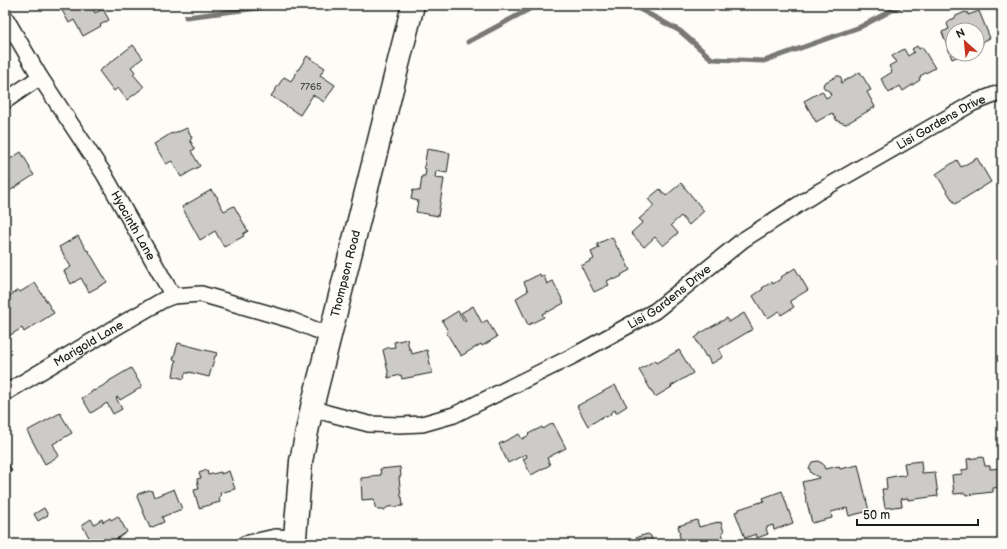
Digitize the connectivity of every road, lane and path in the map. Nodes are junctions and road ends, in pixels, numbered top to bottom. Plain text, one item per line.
1 (413, 5) edge
2 (5, 17) edge
3 (40, 77) junction
4 (1002, 92) edge
5 (5, 101) edge
6 (173, 296) junction
7 (330, 336) junction
8 (5, 393) edge
9 (312, 407) junction
10 (295, 541) edge
11 (244, 544) edge

1 - 7 street, Thompson Road
2 - 3 street, Hyacinth Lane
3 - 5 street
3 - 6 street, Hyacinth Lane
4 - 9 street, Lisi Gardens Drive
6 - 7 street
6 - 8 street, Marigold Lane
7 - 9 street, Thompson Road
9 - 10 street, Thompson Road
10 - 11 street

